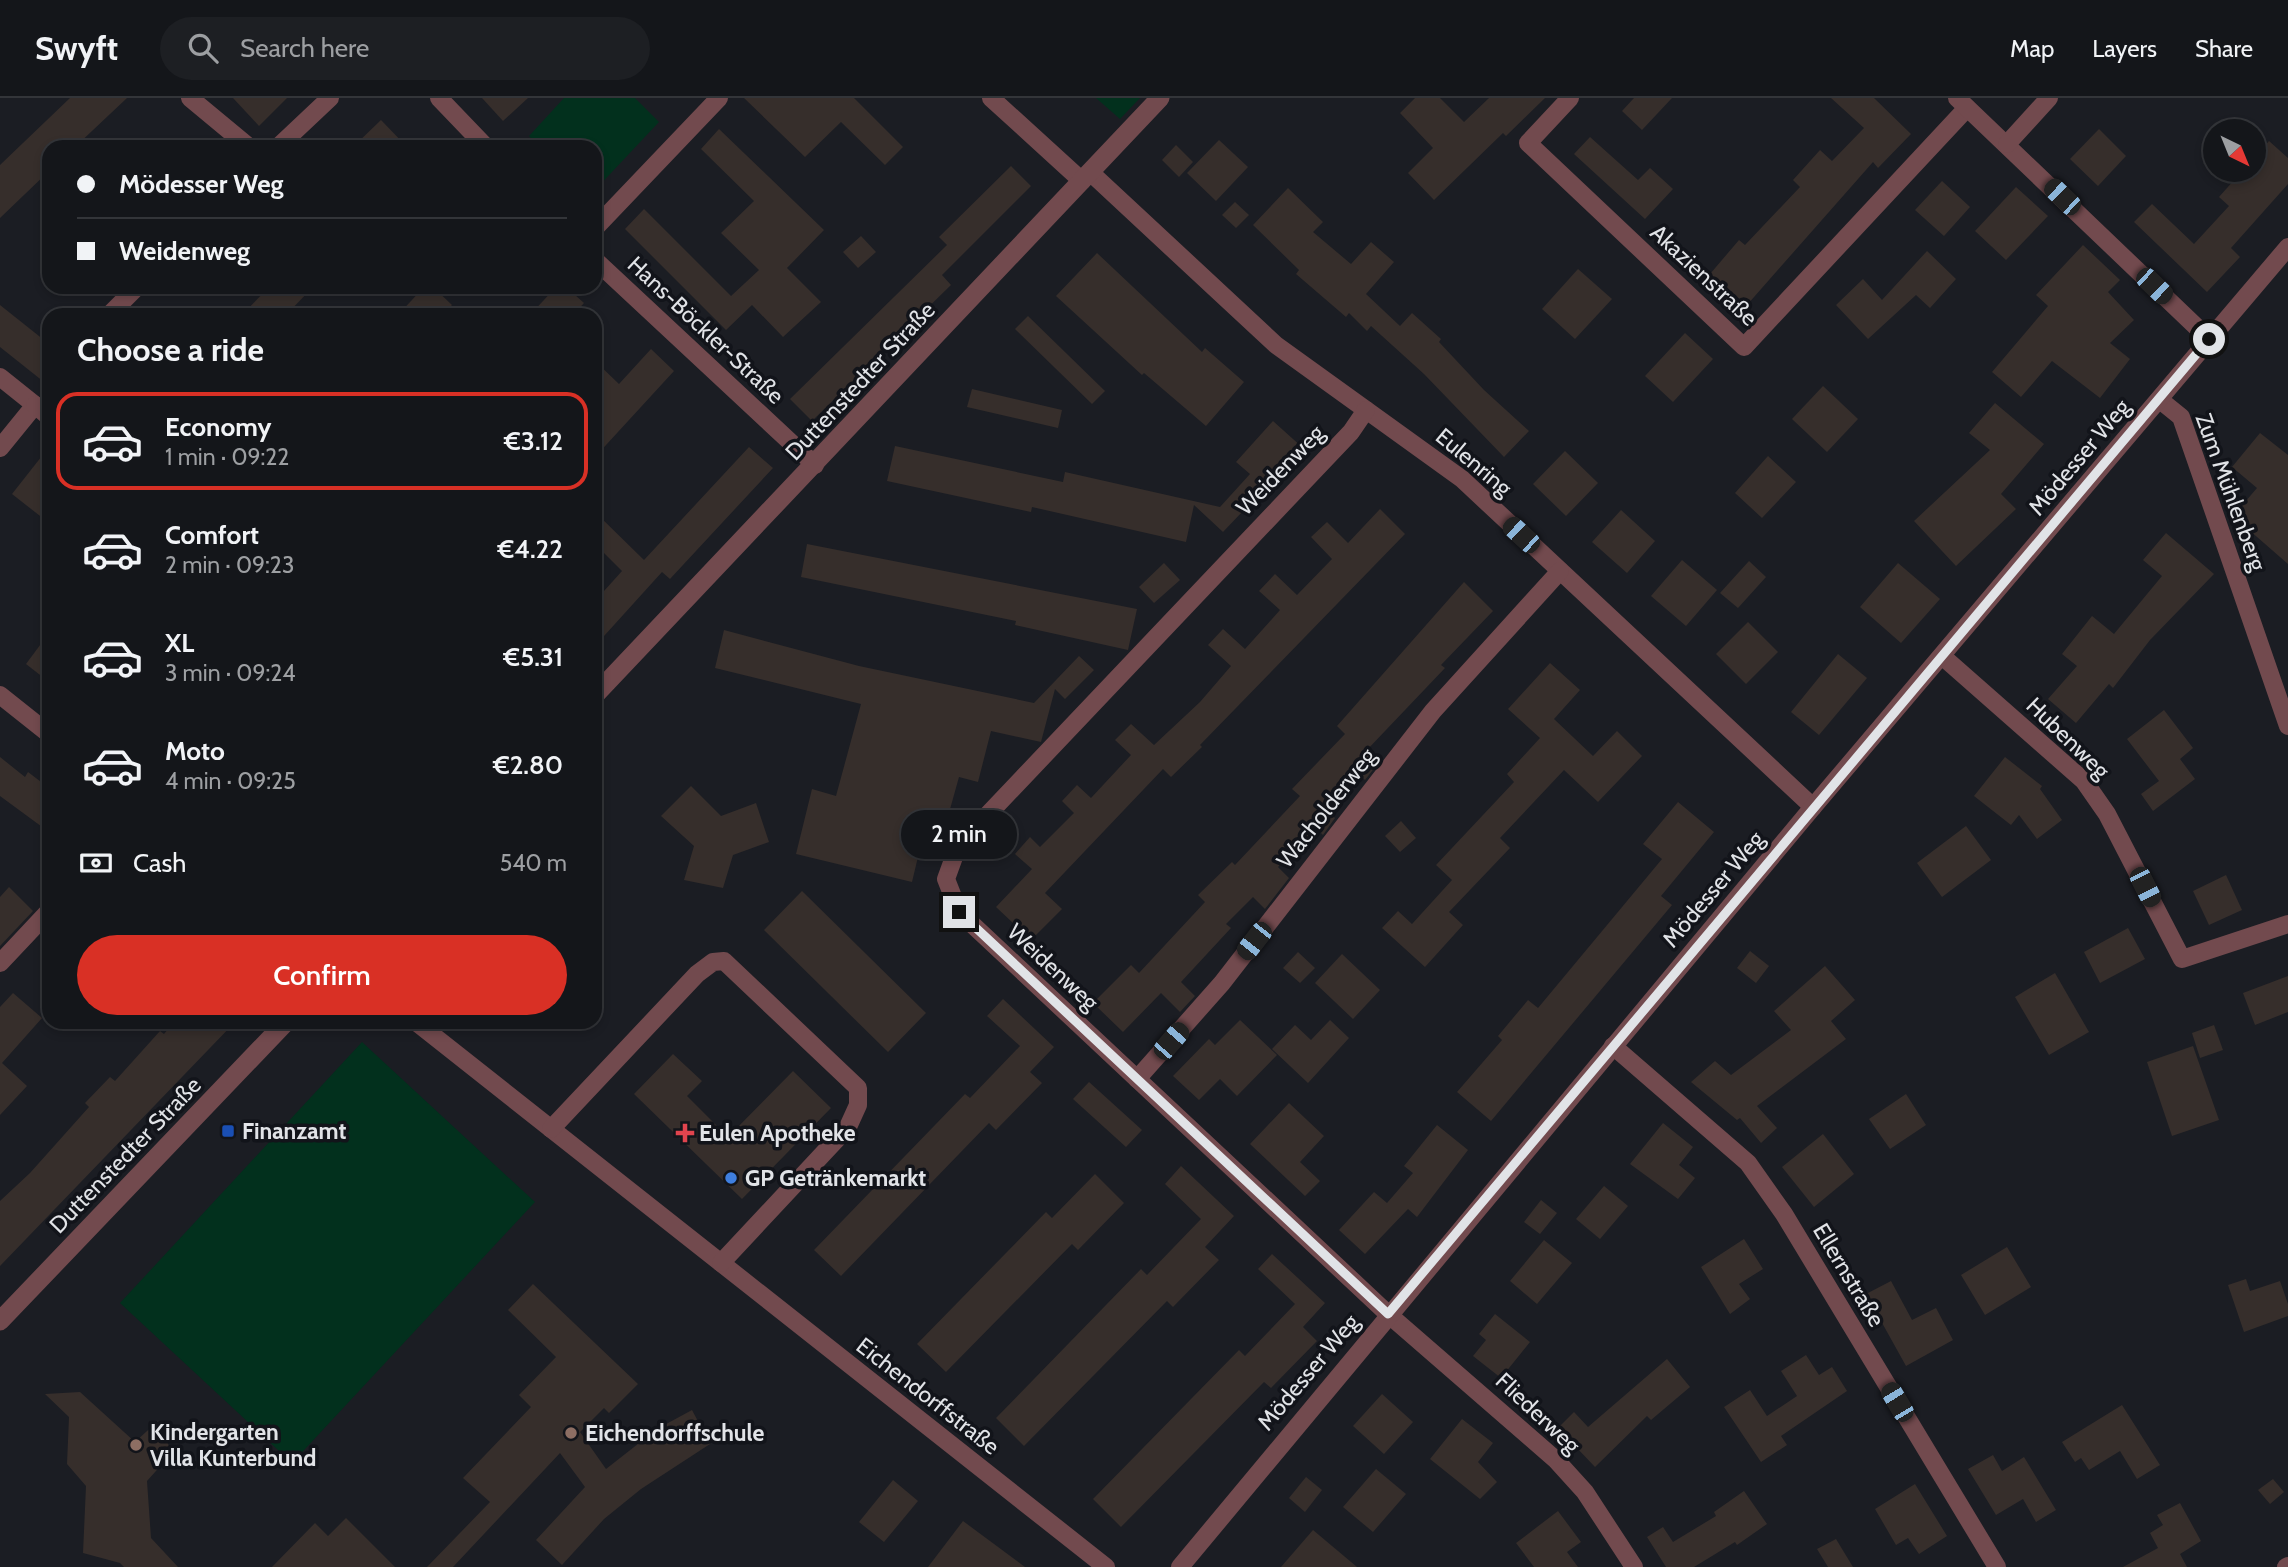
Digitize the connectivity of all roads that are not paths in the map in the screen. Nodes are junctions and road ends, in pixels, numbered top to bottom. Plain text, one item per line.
1 (190, 98) edge
2 (330, 98) edge
3 (439, 98) edge
4 (719, 98) edge
5 (991, 98) edge
6 (1160, 98) edge
7 (1570, 98) edge
8 (2049, 98) edge
9 (1962, 103) edge
10 (241, 140) edge
11 (285, 140) edge
12 (479, 140) edge
13 (2007, 144) junction
14 (1086, 176) junction
15 (602, 221) edge
16 (2288, 247) edge
17 (602, 267) edge
18 (130, 294) edge
19 (116, 308) edge
20 (2209, 339) junction
21 (0, 377) edge
22 (2160, 400) junction
23 (35, 405) junction
24 (1366, 410) junction
25 (42, 411) edge
26 (0, 448) edge
27 (815, 465) junction
28 (1560, 571) junction
29 (1942, 656) junction
30 (602, 688) edge
31 (0, 695) edge
32 (2288, 726) edge
33 (42, 728) edge
34 (1813, 807) junction
35 (42, 919) edge
36 (2288, 924) edge
37 (0, 964) edge
38 (279, 1029) edge
39 (424, 1029) edge
40 (1614, 1046) junction
41 (1137, 1079) junction
42 (551, 1129) junction
43 (721, 1263) junction
44 (1388, 1314) junction
45 (0, 1321) edge
46 (1106, 1567) edge
47 (1180, 1567) edge
48 (1634, 1567) edge
49 (1997, 1567) edge

1 - 10 street
2 - 11 street
3 - 12 street
4 - 15 street
5 - 14 street, Eulenring
6 - 14 street, Duttenstedter Straße
7 - 9 street, Akazienstraße
8 - 13 street
9 - 13 street
13 - 20 street
14 - 24 street, Eulenring
14 - 27 street, Duttenstedter Straße
16 - 20 street, Mödesser Weg
17 - 27 street, Hans-Böckler-Straße
18 - 19 street
20 - 22 street, Mödesser Weg
21 - 23 street
22 - 29 street, Mödesser Weg
22 - 32 street, Zum Mühlenberg
23 - 25 street
23 - 26 street
24 - 28 street, Eulenring
24 - 41 street, Weidenweg
27 - 30 street, Duttenstedter Straße
28 - 34 street, Eulenring
28 - 41 street, Wacholderweg
29 - 34 street, Mödesser Weg
29 - 36 street, Hubenweg
31 - 33 street
34 - 40 street, Mödesser Weg
35 - 37 street
38 - 45 street, Duttenstedter Straße
39 - 42 street, Eichendorffstraße
40 - 44 street, Mödesser Weg
40 - 49 street, Ellernstraße
41 - 44 street, Weidenweg
42 - 43 street, Eichendorffstraße
42 - 43 street
43 - 46 street, Eichendorffstraße
44 - 47 street, Mödesser Weg
44 - 48 street, Fliederweg

